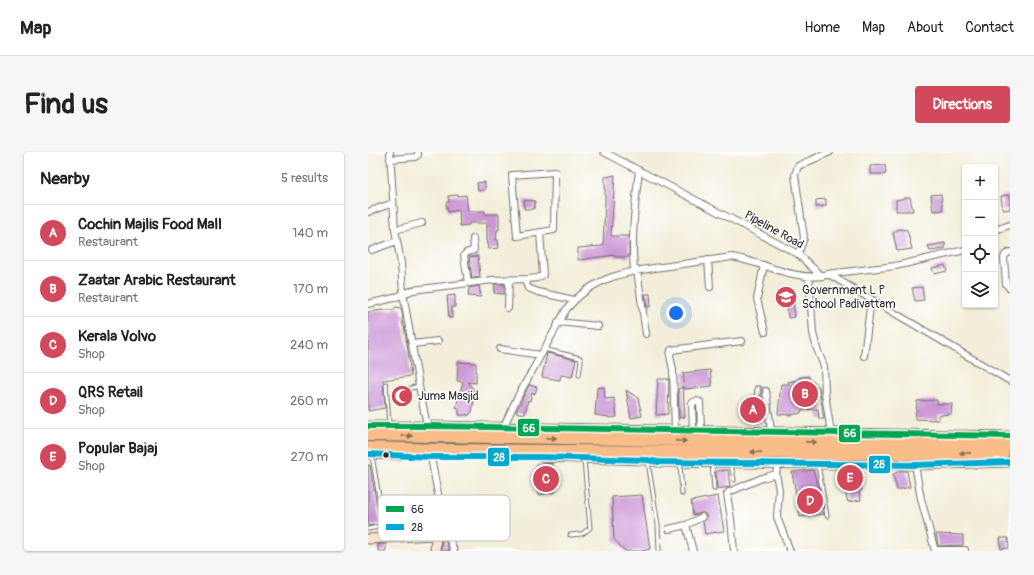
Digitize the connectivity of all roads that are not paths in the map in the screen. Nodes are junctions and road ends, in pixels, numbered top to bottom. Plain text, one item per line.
1 (390, 152) edge
2 (418, 152) edge
3 (604, 152) edge
4 (830, 152) edge
5 (390, 159) junction
6 (639, 170) junction
7 (393, 203) junction
8 (368, 212) edge
9 (422, 223) dead end
10 (1010, 225) edge
11 (998, 229) edge
12 (395, 230) junction
13 (540, 232) junction
14 (473, 239) dead end
15 (397, 242) junction
16 (372, 250) dead end
17 (962, 252) edge
18 (1010, 252) edge
19 (798, 254) junction
20 (708, 260) junction
21 (764, 265) junction
22 (635, 270) junction
23 (820, 275) junction
24 (830, 275) junction
25 (809, 277) junction
26 (528, 279) junction
27 (509, 280) junction
28 (468, 283) junction
29 (710, 287) dead end
30 (1010, 289) edge
31 (403, 293) junction
32 (871, 299) junction
33 (574, 300) junction
34 (368, 304) edge
35 (508, 308) dead end
36 (558, 322) junction
37 (598, 326) dead end
38 (765, 332) dead end
39 (646, 334) dead end
40 (438, 341) dead end
41 (742, 341) dead end
42 (412, 344) junction
43 (500, 349) dead end
44 (542, 352) junction
45 (864, 356) dead end
46 (578, 375) dead end
47 (1010, 381) edge
48 (386, 384) dead end
49 (419, 386) junction
50 (411, 388) dead end
51 (766, 391) dead end
52 (368, 426) edge
53 (389, 426) junction
54 (427, 426) junction
55 (675, 431) junction
56 (501, 432) junction
57 (771, 432) junction
58 (831, 433) junction
59 (368, 435) edge
60 (663, 435) junction
61 (1010, 436) edge
62 (587, 438) junction
63 (1010, 445) edge
64 (939, 449) junction
65 (995, 449) junction
66 (369, 452) edge
67 (401, 452) junction
68 (1010, 453) edge
69 (585, 454) junction
70 (431, 457) junction
71 (542, 457) joint
72 (726, 459) junction
73 (647, 460) junction
74 (680, 461) junction
75 (712, 462) junction
76 (1010, 462) edge
77 (778, 463) junction
78 (818, 463) junction
79 (915, 465) junction
80 (776, 474) junction
81 (734, 480) dead end
82 (714, 489) dead end
83 (682, 494) dead end
84 (438, 495) edge
85 (378, 496) edge
86 (827, 516) dead end
87 (702, 517) dead end
88 (686, 525) junction
89 (378, 527) edge
90 (368, 529) edge
91 (669, 529) dead end
92 (570, 535) dead end
93 (368, 538) edge
94 (378, 538) edge
95 (436, 541) edge
96 (450, 541) edge
97 (965, 550) dead end
98 (435, 551) edge
99 (454, 551) edge
100 (659, 551) edge
101 (693, 551) edge
102 (734, 551) edge
103 (790, 551) edge
104 (935, 551) edge

1 - 5 street
2 - 5 street
3 - 6 street, Pipeline Road
4 - 19 street
5 - 7 street
6 - 19 street, Pipeline Road
6 - 22 street
7 - 8 street
7 - 12 street
9 - 12 street
10 - 11 street
12 - 15 street
13 - 13 street
13 - 26 street
14 - 28 street
15 - 16 street
15 - 31 street
17 - 23 street
18 - 30 street
19 - 23 street, Pipeline Road
20 - 21 street
20 - 22 street
20 - 29 street
21 - 25 street
21 - 38 street
22 - 33 street
22 - 39 street
23 - 24 street
24 - 25 street
24 - 32 street
25 - 58 street
26 - 27 street
26 - 33 street
27 - 28 street
27 - 35 street
28 - 31 street
31 - 34 street
31 - 42 street
32 - 45 street
32 - 47 street
33 - 36 street
36 - 37 street
36 - 44 street
40 - 42 street
41 - 55 street
42 - 49 street
43 - 44 street
44 - 46 lane
44 - 56 street
48 - 53 lane
49 - 50 lane
49 - 54 street
51 - 57 street
52 - 53 street
53 - 54 street
54 - 56 street
55 - 57 street
55 - 60 street
59 -> 56 highway
56 - 60 street
56 -> 62 highway
57 - 58 street
58 - 64 street
60 - 62 highway
60 -> 64 highway
61 - 64 street
62 - 69 highway
63 - 65 highway
64 - 65 highway
64 -> 72 highway
64 - 76 street
64 - 79 street
65 - 68 highway
66 - 67 highway
66 - 85 lane
67 - 69 highway
67 - 70 street
69 - 71 street
69 - 72 highway
69 - 73 street
69 - 92 lane
70 - 71 street
70 - 84 street
72 - 75 street
72 - 77 street
72 - 81 lane
73 - 74 street
73 - 100 lane
74 - 75 street
74 - 83 lane
75 - 82 lane
77 - 78 street
77 - 80 street
78 - 79 street
78 - 86 lane
79 - 104 street
80 - 102 street
80 - 103 street
87 - 88 street
88 - 91 street
88 - 101 street
89 - 90 lane
93 - 94 street
95 - 98 street
96 - 99 street
97 - 104 street

